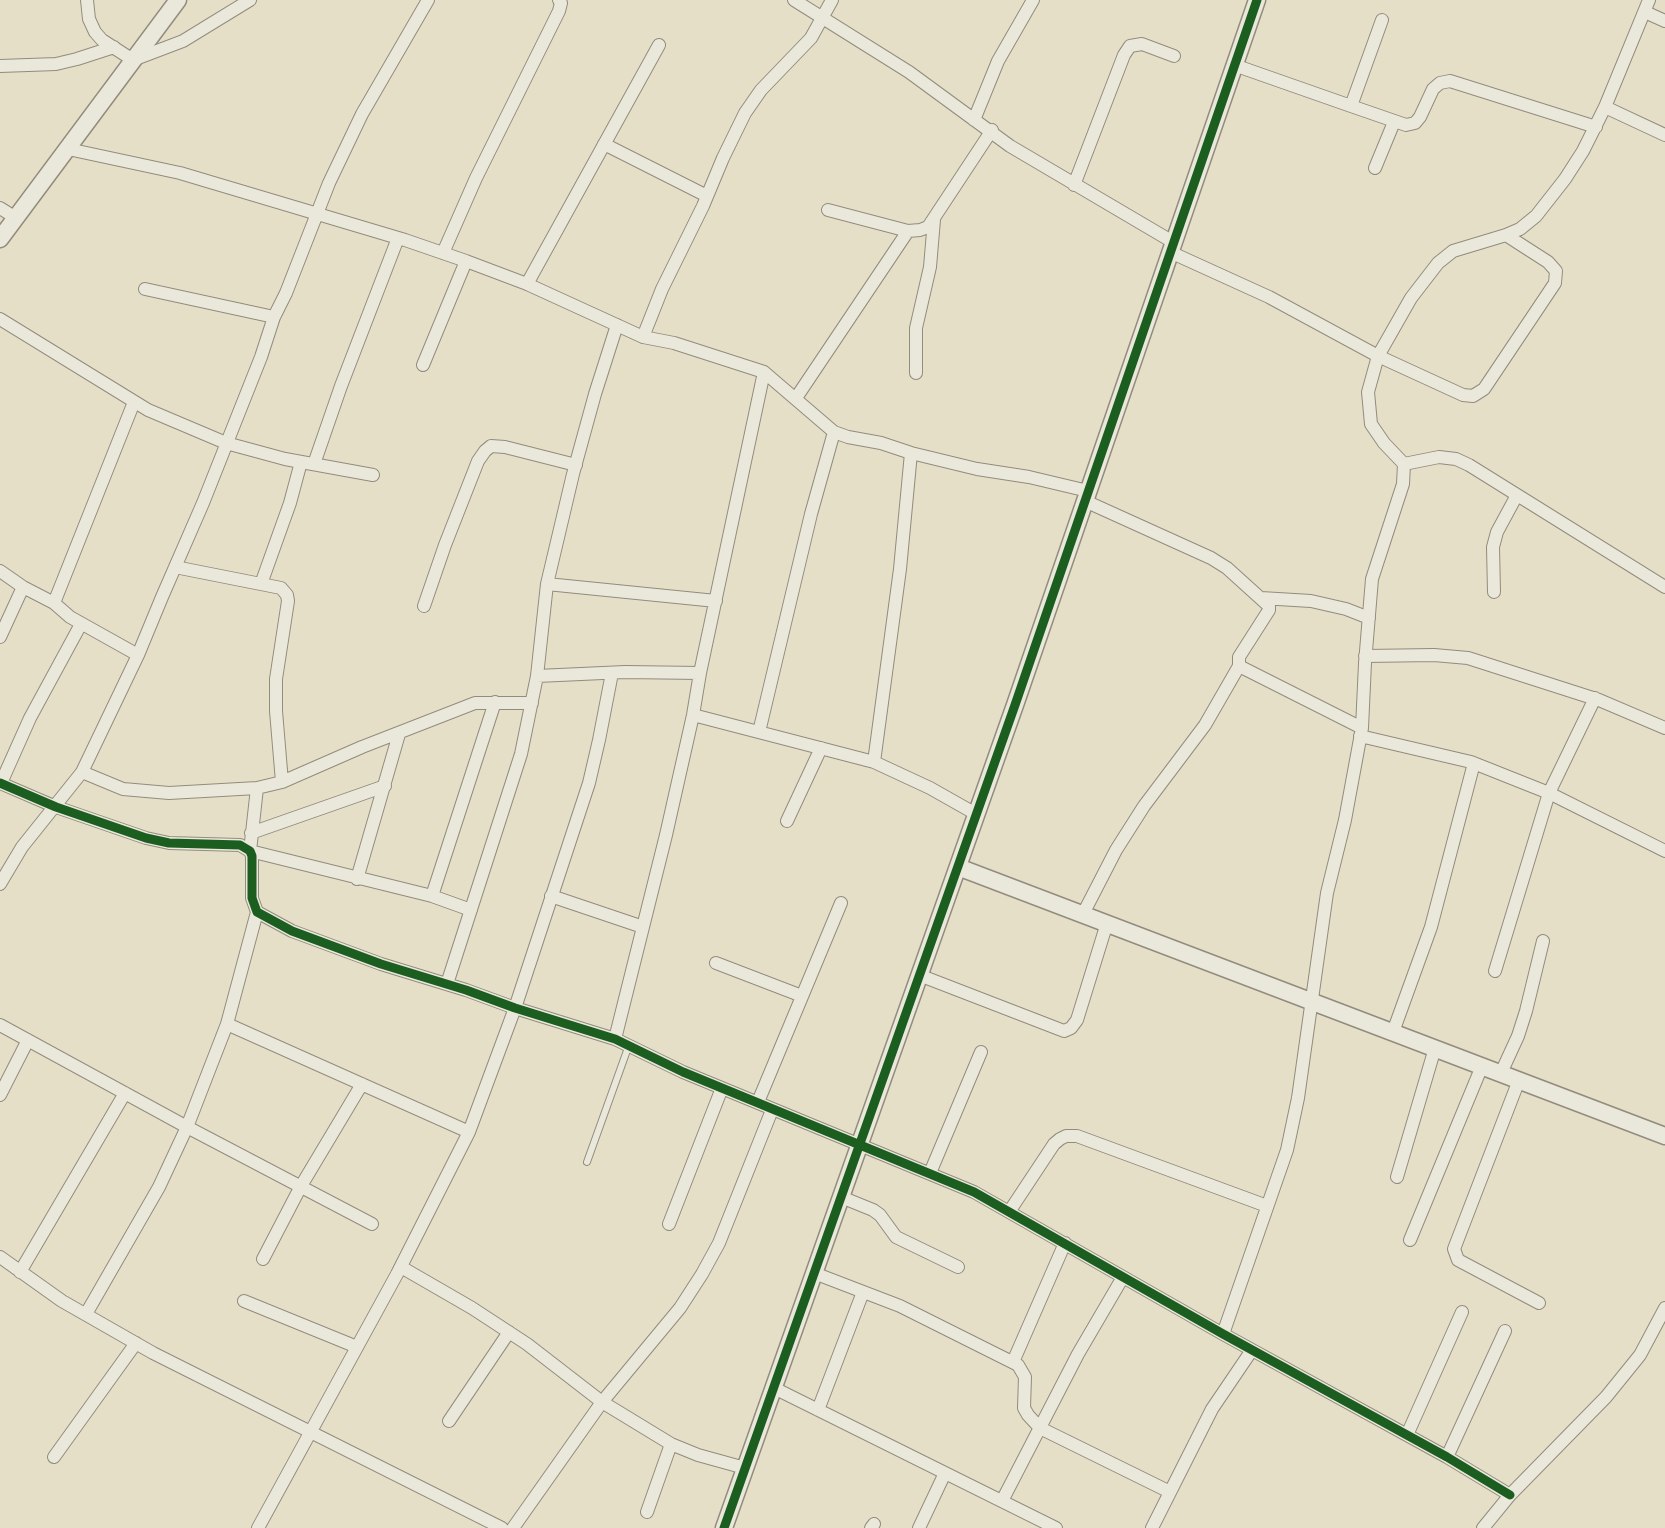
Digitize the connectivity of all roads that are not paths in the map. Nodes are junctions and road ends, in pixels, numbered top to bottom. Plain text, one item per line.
1 (87, 0) edge
2 (178, 0) edge
3 (250, 0) edge
4 (428, 0) edge
5 (559, 0) edge
6 (794, 0) edge
7 (832, 0) edge
8 (1033, 0) edge
9 (1257, 0) edge
10 (1647, 6) edge
11 (822, 18) junction
12 (1383, 20) dead end
13 (1665, 21) edge
14 (659, 45) dead end
15 (114, 47) junction
16 (1173, 56) dead end
17 (134, 60) junction
18 (1234, 65) junction
19 (0, 66) edge
20 (1351, 106) junction
21 (1605, 107) junction
22 (974, 120) junction
23 (1394, 122) junction
24 (1596, 127) junction
25 (992, 130) junction
26 (1665, 135) edge
27 (604, 144) junction
28 (68, 149) junction
29 (1375, 168) dead end
30 (1074, 185) junction
31 (707, 196) junction
32 (0, 208) edge
33 (828, 210) dead end
34 (318, 213) junction
35 (16, 218) junction
36 (934, 220) junction
37 (908, 231) junction
38 (1506, 235) junction
39 (398, 238) junction
40 (0, 240) edge
41 (1172, 247) junction
42 (443, 253) junction
43 (466, 261) junction
44 (527, 284) junction
45 (145, 289) dead end
46 (274, 317) junction
47 (0, 319) edge
48 (617, 325) junction
49 (644, 337) junction
50 (1378, 356) junction
51 (423, 365) dead end
52 (764, 372) junction
53 (916, 373) dead end
54 (796, 398) junction
55 (134, 402) junction
56 (834, 432) junction
57 (226, 443) junction
58 (910, 453) junction
59 (301, 462) junction
60 (314, 464) junction
61 (1404, 464) junction
62 (576, 465) junction
63 (373, 475) dead end
64 (1517, 495) junction
65 (1086, 496) junction
66 (175, 567) junction
67 (0, 571) edge
68 (261, 584) junction
69 (547, 584) junction
70 (23, 587) junction
71 (1665, 587) edge
72 (1494, 592) dead end
73 (1261, 598) junction
74 (716, 601) junction
75 (54, 603) junction
76 (424, 606) dead end
77 (1369, 618) junction
78 (81, 624) junction
79 (0, 636) edge
80 (138, 656) junction
81 (1365, 656) junction
82 (1239, 666) junction
83 (612, 673) junction
84 (700, 673) junction
85 (537, 676) junction
86 (1595, 698) junction
87 (495, 702) junction
88 (532, 703) junction
89 (693, 715) junction
90 (1665, 728) edge
91 (759, 732) junction
92 (1361, 732) junction
93 (399, 734) junction
94 (821, 748) junction
95 (874, 762) junction
96 (1474, 763) junction
97 (82, 772) junction
98 (282, 782) junction
99 (0, 783) edge
100 (385, 786) junction
101 (257, 788) junction
102 (1549, 793) junction
103 (56, 807) junction
104 (976, 814) junction
105 (787, 821) dead end
106 (251, 832) junction
107 (249, 851) junction
108 (1665, 851) edge
109 (958, 867) junction
110 (357, 879) junction
111 (0, 884) edge
112 (432, 896) junction
113 (551, 896) junction
114 (841, 903) dead end
115 (471, 910) junction
116 (257, 912) junction
117 (1083, 914) junction
118 (1107, 923) junction
119 (643, 927) junction
120 (1543, 941) dead end
121 (716, 963) dead end
122 (1496, 971) dead end
123 (919, 975) junction
124 (447, 984) junction
125 (802, 996) junction
126 (1313, 1002) junction
127 (515, 1008) junction
128 (227, 1024) junction
129 (0, 1025) edge
130 (1393, 1032) junction
131 (615, 1039) junction
132 (28, 1040) junction
133 (629, 1045) junction
134 (1435, 1048) junction
135 (981, 1052) dead end
136 (1482, 1066) junction
137 (1501, 1073) junction
138 (1519, 1080) junction
139 (362, 1084) junction
140 (722, 1088) junction
141 (125, 1093) junction
142 (0, 1095) edge
143 (758, 1102) junction
144 (772, 1110) junction
145 (186, 1126) junction
146 (469, 1132) junction
147 (1665, 1136) edge
148 (859, 1145) junction
149 (586, 1162) dead end
150 (930, 1173) junction
151 (1397, 1177) dead end
152 (301, 1186) junction
153 (841, 1197) junction
154 (1267, 1206) junction
155 (1010, 1212) junction
156 (372, 1224) dead end
157 (669, 1224) dead end
158 (1410, 1240) dead end
159 (1065, 1243) junction
160 (0, 1257) edge
161 (263, 1259) dead end
162 (400, 1267) junction
163 (958, 1267) dead end
164 (20, 1272) junction
165 (814, 1273) junction
166 (1123, 1277) junction
167 (863, 1292) junction
168 (243, 1301) dead end
169 (1539, 1303) dead end
170 (1665, 1308) edge
171 (1462, 1312) dead end
172 (86, 1314) junction
173 (1505, 1331) dead end
174 (509, 1332) junction
175 (1223, 1334) junction
176 (136, 1343) junction
177 (357, 1347) junction
178 (1252, 1350) junction
179 (1013, 1362) junction
180 (774, 1388) junction
181 (602, 1402) junction
182 (818, 1410) junction
183 (449, 1421) dead end
184 (1040, 1428) junction
185 (310, 1433) junction
186 (1407, 1435) junction
187 (671, 1444) junction
188 (54, 1457) dead end
189 (1447, 1457) junction
190 (745, 1468) junction
191 (945, 1473) junction
192 (1170, 1492) junction
193 (1510, 1495) junction
194 (1002, 1501) junction
195 (646, 1512) dead end
196 (494, 1526) edge
197 (258, 1528) edge
198 (513, 1528) edge
199 (724, 1528) edge
200 (919, 1528) edge
201 (1056, 1528) edge
202 (1152, 1528) edge
203 (1483, 1528) edge

1 - 15 street
2 - 17 street
3 - 17 street
4 - 34 street
5 - 42 street
6 - 11 street
7 - 11 street
8 - 22 street
9 - 18 street
10 - 13 street
10 - 21 street
11 - 22 street
11 - 31 street
12 - 20 street
14 - 27 street
15 - 17 street
15 - 19 street
16 - 30 street
17 - 28 street
18 - 20 street
18 - 41 street
20 - 23 street
21 - 24 street
21 - 26 street
22 - 25 street
23 - 24 street
23 - 29 street
24 - 38 street
25 - 30 street
25 - 36 street
27 - 31 street
27 - 44 street
28 - 34 street
28 - 35 street
30 - 41 street
31 - 49 street
32 - 35 street
33 - 37 street
34 - 39 street
34 - 46 street
35 - 40 street
36 - 37 street
36 - 53 street
37 - 54 street
38 - 50 street
38 - 50 street
39 - 42 street
39 - 60 street
41 - 50 street
41 - 65 street
42 - 43 street
43 - 44 street
43 - 51 street
44 - 48 street
45 - 46 street
46 - 57 street
47 - 55 street
48 - 49 street
48 - 62 street
49 - 52 street
50 - 61 street
52 - 54 street
52 - 74 street
54 - 56 street
55 - 57 street
55 - 75 street
56 - 58 street
56 - 91 street
57 - 59 street
57 - 66 street
58 - 65 street
58 - 95 street
59 - 60 street
59 - 68 street
60 - 63 street
61 - 64 street
61 - 77 street
62 - 69 street
62 - 76 street
64 - 71 street
64 - 72 street
65 - 73 street
65 - 104 street
66 - 68 street
66 - 80 street
67 - 70 street
68 - 98 street
69 - 74 street
69 - 85 street
70 - 75 street
70 - 79 street
73 - 77 street
73 - 82 street
74 - 84 street
75 - 78 street
77 - 81 street
78 - 80 street
78 - 99 street
80 - 97 street
81 - 86 street
81 - 92 street
82 - 92 street
82 - 117 street
83 - 84 street
83 - 85 street
83 - 113 street
84 - 89 street
85 - 88 street
86 - 90 street
86 - 102 street
87 - 88 street
87 - 93 street
87 - 112 street
88 - 115 street
89 - 91 street
89 - 119 street
91 - 94 street
92 - 96 street
92 - 126 street
93 - 98 street
93 - 100 street
94 - 95 street
94 - 105 street
95 - 104 street
96 - 102 street
96 - 130 street
97 - 101 street
97 - 103 street
98 - 101 street
99 - 103 street
100 - 106 street
100 - 110 street
101 - 106 street
102 - 108 street
102 - 122 street
103 - 107 street
103 - 111 street
104 - 109 street
106 - 107 street
107 - 110 street
107 - 116 street
109 - 117 street
109 - 123 street
110 - 112 street
112 - 115 street
113 - 119 street
113 - 127 street
114 - 125 street
115 - 124 street
116 - 124 street
116 - 128 street
117 - 118 street
118 - 123 street
118 - 126 street
119 - 131 street
120 - 137 street
121 - 125 street
123 - 148 street
124 - 127 street
125 - 143 street
126 - 130 street
126 - 154 street
127 - 131 street
127 - 146 street
128 - 139 street
128 - 145 street
129 - 132 street
130 - 134 street
131 - 133 street
132 - 141 street
132 - 142 street
133 - 140 street
133 - 149 lane
134 - 136 street
134 - 151 street
135 - 150 street
136 - 137 street
136 - 158 street
137 - 138 street
138 - 147 street
138 - 169 street
139 - 146 street
139 - 152 street
140 - 143 street
140 - 157 street
141 - 145 street
141 - 164 street
143 - 144 street
144 - 148 street
144 - 181 street
145 - 152 street
145 - 172 street
146 - 162 street
148 - 150 street
148 - 153 street
150 - 155 street
152 - 156 street
152 - 161 street
153 - 163 street
153 - 165 street
154 - 155 street
154 - 175 street
155 - 159 street
159 - 166 street
159 - 179 street
160 - 164 street
162 - 174 street
162 - 177 street
164 - 172 street
165 - 167 street
165 - 180 street
166 - 175 street
166 - 184 street
167 - 179 street
167 - 182 street
168 - 177 street
170 - 193 street
171 - 186 street
172 - 176 street
173 - 189 street
174 - 181 street
174 - 183 street
175 - 178 street
176 - 185 street
176 - 188 street
177 - 185 street
178 - 186 street
178 - 192 street
179 - 184 street
180 - 182 street
180 - 190 street
181 - 187 street
181 - 198 street
182 - 191 street
184 - 192 street
184 - 194 street
185 - 196 street
185 - 197 street
186 - 189 street
187 - 190 street
187 - 195 street
189 - 193 street
190 - 199 street
191 - 194 street
191 - 200 street
192 - 202 street
193 - 203 street
194 - 201 street

